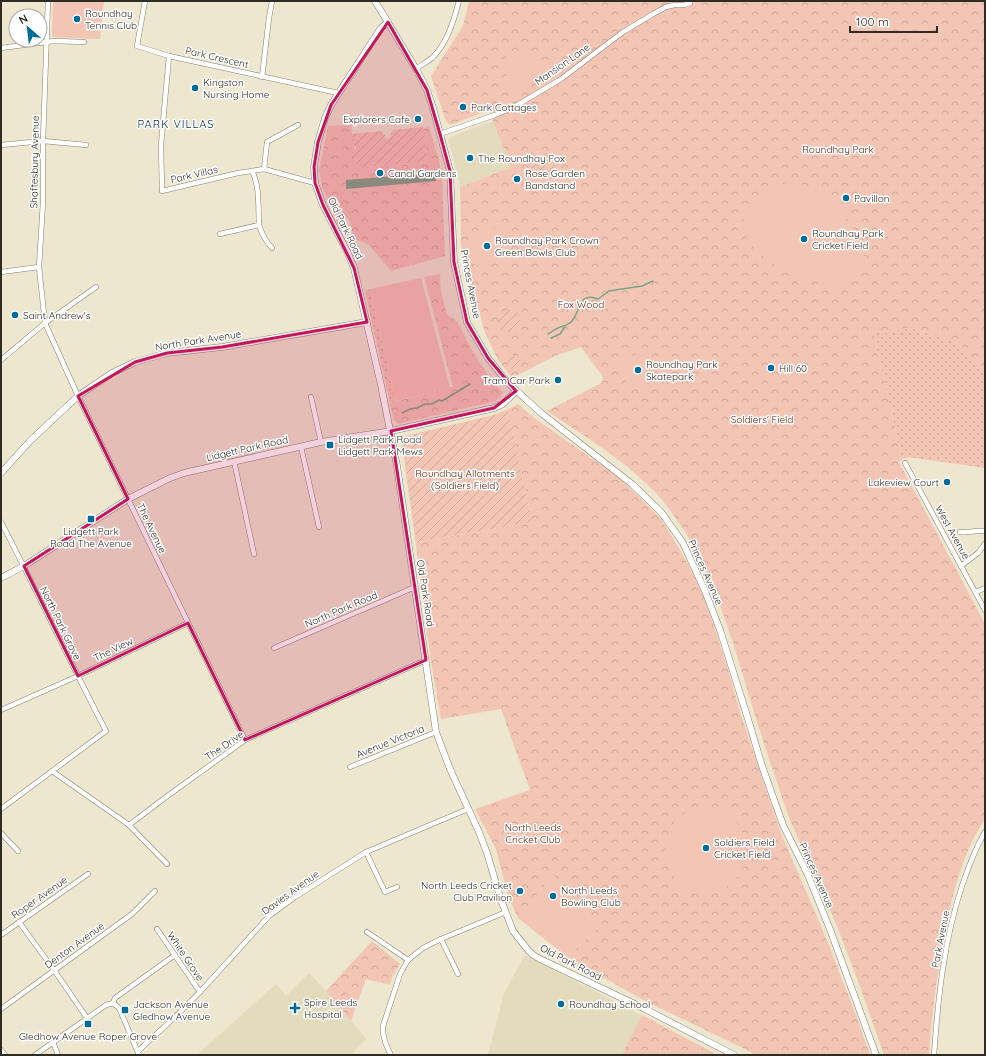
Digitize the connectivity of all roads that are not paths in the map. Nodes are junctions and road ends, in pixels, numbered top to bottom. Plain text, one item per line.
1 (145, 1) edge
2 (272, 1) edge
3 (375, 1) edge
4 (459, 1) edge
5 (690, 3) dead end
6 (388, 22) junction
7 (48, 42) edge
8 (84, 42) dead end
9 (47, 48) edge
10 (169, 56) junction
11 (416, 69) junction
12 (262, 77) junction
13 (338, 93) junction
14 (298, 125) dead end
15 (440, 134) junction
16 (43, 141) junction
17 (1, 145) edge
18 (86, 145) dead end
19 (264, 169) junction
20 (252, 171) junction
21 (315, 183) junction
22 (259, 225) junction
23 (220, 234) dead end
24 (272, 248) dead end
25 (40, 267) junction
26 (1, 272) edge
27 (96, 287) dead end
28 (366, 322) junction
29 (45, 323) junction
30 (1, 360) edge
31 (516, 391) junction
32 (78, 396) junction
33 (311, 397) dead end
34 (391, 431) junction
35 (321, 442) junction
36 (300, 446) junction
37 (234, 461) junction
38 (905, 463) dead end
39 (1, 473) edge
40 (128, 499) junction
41 (1, 522) edge
42 (320, 527) dead end
43 (985, 531) edge
44 (960, 532) dead end
45 (985, 544) edge
46 (254, 554) dead end
47 (24, 566) junction
48 (961, 566) junction
49 (1, 578) edge
50 (415, 587) junction
51 (985, 588) edge
52 (976, 592) junction
53 (985, 610) edge
54 (188, 623) junction
55 (274, 648) dead end
56 (426, 660) junction
57 (78, 676) junction
58 (1, 710) edge
59 (436, 732) junction
60 (245, 740) junction
61 (350, 767) dead end
62 (52, 771) junction
63 (1, 809) edge
64 (468, 809) junction
65 (129, 826) junction
66 (985, 832) edge
67 (1, 833) edge
68 (18, 851) dead end
69 (366, 852) junction
70 (167, 864) dead end
71 (88, 874) dead end
72 (397, 887) dead end
73 (155, 891) dead end
74 (506, 912) junction
75 (19, 922) junction
76 (157, 929) dead end
77 (367, 932) dead end
78 (1, 935) edge
79 (441, 939) junction
80 (174, 955) junction
81 (408, 960) junction
82 (54, 970) junction
83 (458, 974) dead end
84 (200, 992) junction
85 (113, 1004) junction
86 (1, 1009) edge
87 (87, 1018) junction
88 (53, 1042) junction
89 (1, 1050) edge
90 (138, 1053) edge
91 (4, 1055) edge
92 (35, 1055) edge
93 (58, 1055) edge
94 (391, 1055) edge
95 (734, 1055) edge
96 (876, 1055) edge
97 (934, 1055) edge

1 - 10 street, Park Crescent
2 - 12 street
3 - 6 street, Princes Avenue
4 - 11 street
5 - 15 street, Mansion Lane
6 - 11 street, Princes Avenue
6 - 13 street, Old Park Road
7 - 8 street
9 - 16 street, Shaftesbury Avenue
10 - 12 street, Park Crescent
10 - 20 street, Park Villas
11 - 15 street, Princes Avenue
12 - 13 street, Park Crescent
13 - 21 street, Old Park Road
14 - 19 street
15 - 31 street, Princes Avenue
16 - 17 street
16 - 18 street
16 - 25 street, Shaftesbury Avenue
19 - 20 street, Park Villas
19 - 21 street, Park Villas
20 - 22 street
21 - 28 street, Old Park Road
22 - 23 street
22 - 24 street
25 - 26 street
25 - 29 street, Shaftesbury Avenue
27 - 29 street
28 - 32 street, North Park Avenue
28 - 34 street, Old Park Road
29 - 30 street
29 - 32 street, The Avenue
31 - 34 street, Lidgett Park Road
31 - 96 street, Princes Avenue
32 - 39 street, North Park Avenue
32 - 40 street, The Avenue
33 - 35 street
34 - 35 street, Lidgett Park Road
34 - 50 street, Old Park Road
35 - 36 street, Lidgett Park Road
36 - 37 street, Lidgett Park Road
36 - 42 street
37 - 40 street, Lidgett Park Road
37 - 46 street
38 - 48 street, West Avenue
40 - 47 street, Lidgett Park Road
40 - 54 street, The Avenue
41 - 47 street, North Park Grove
43 - 44 street
45 - 48 street
47 - 49 street, Lidgett Park Road
47 - 57 street, North Park Grove
48 - 52 street, West Avenue
50 - 55 street, North Park Road
50 - 56 street, Old Park Road
51 - 52 street
52 - 53 street, West Avenue
54 - 57 street, The View
54 - 60 street, The Avenue
56 - 59 street, Old Park Road
56 - 60 street, The Drive
57 - 58 street, The View
57 - 62 street, North Park Grove
59 - 61 street, Avenue Victoria
59 - 64 street, Old Park Road
60 - 65 street, The Drive
62 - 63 street
62 - 65 street
64 - 69 street, Davies Avenue
64 - 74 street, Old Park Road
65 - 70 street
66 - 97 street, Park Avenue
67 - 68 street
69 - 72 street
69 - 84 street, Davies Avenue
71 - 75 street, Roper Avenue
73 - 82 street, Denton Avenue
74 - 79 street
74 - 95 street, Old Park Road
75 - 78 street, Roper Avenue
75 - 82 street
76 - 80 street, White Grove
77 - 81 street
79 - 81 street
79 - 83 street
80 - 84 street, White Grove
80 - 85 street
81 - 94 street
82 - 86 street, Denton Avenue
82 - 87 street
84 - 90 street, Davies Avenue
85 - 87 street
85 - 90 street
87 - 88 street
88 - 92 street
88 - 93 street
89 - 91 street

